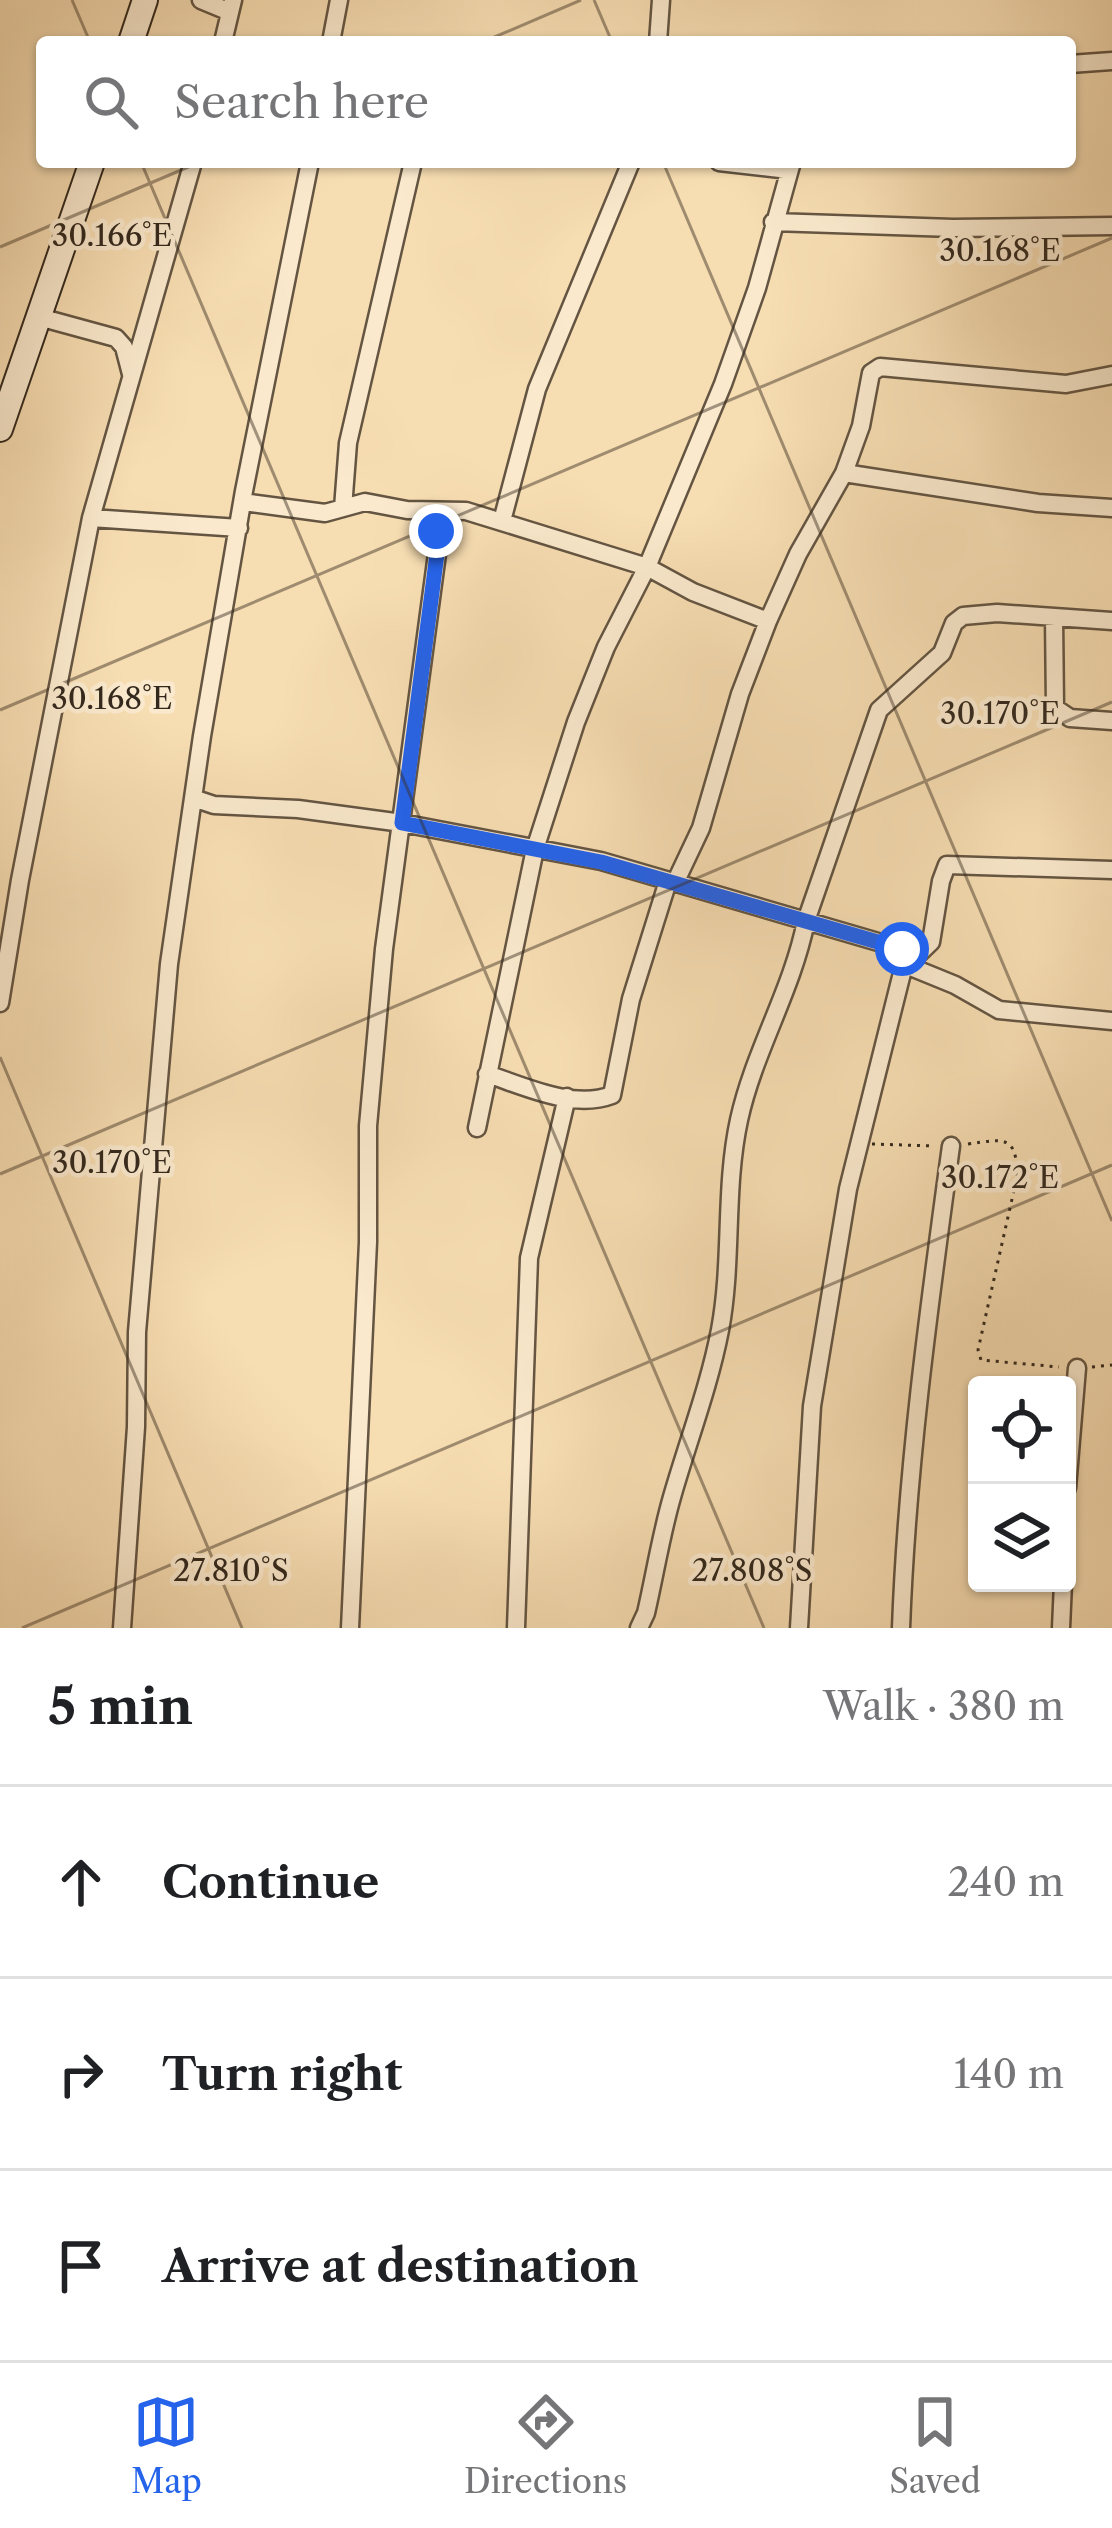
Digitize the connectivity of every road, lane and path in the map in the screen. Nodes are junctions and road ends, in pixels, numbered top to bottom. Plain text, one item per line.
1 (145, 0) edge
2 (201, 0) edge
3 (339, 0) edge
4 (661, 0) edge
5 (231, 6) edge
6 (133, 36) edge
7 (224, 36) edge
8 (332, 36) edge
9 (658, 36) edge
10 (1112, 61) edge
11 (1076, 64) edge
12 (90, 168) edge
13 (191, 168) edge
14 (309, 168) edge
15 (412, 168) edge
16 (629, 168) edge
17 (789, 168) edge
18 (773, 222) junction
19 (1112, 226) edge
20 (39, 317) junction
21 (131, 375) junction
22 (1112, 375) edge
23 (6, 390) edge
24 (0, 430) edge
25 (844, 473) junction
26 (242, 502) junction
27 (343, 508) junction
28 (1112, 508) edge
29 (423, 511) junction
30 (91, 518) junction
31 (502, 521) junction
32 (239, 528) junction
33 (647, 567) junction
34 (1054, 617) junction
35 (768, 621) junction
36 (1112, 621) edge
37 (1112, 721) edge
38 (193, 798) junction
39 (402, 823) junction
40 (535, 849) junction
41 (1112, 870) edge
42 (672, 882) junction
43 (806, 922) junction
44 (910, 961) junction
45 (0, 1004) edge
46 (1112, 1021) edge
47 (487, 1075) junction
48 (567, 1097) junction
49 (477, 1128) dead end
50 (859, 1143) junction
51 (951, 1146) junction
52 (1112, 1365) edge
53 (1076, 1368) junction
54 (1067, 1484) edge
55 (1063, 1592) edge
56 (122, 1628) edge
57 (350, 1628) edge
58 (516, 1628) edge
59 (639, 1628) edge
60 (800, 1628) edge
61 (901, 1628) edge
62 (1061, 1628) edge

1 - 6 street
2 - 5 street
3 - 8 street
4 - 9 street
5 - 7 street
10 - 11 street
12 - 20 street
13 - 21 street
14 - 26 street
15 - 27 street
16 - 31 street
17 - 18 street
18 - 19 street
18 - 33 street
20 - 21 street
20 - 23 street
21 - 30 street
22 - 25 street
23 - 24 street
25 - 28 street
25 - 35 street
26 - 27 street
26 - 32 street
27 - 29 street
29 - 31 street
29 - 39 street
30 - 32 street
30 - 45 street
31 - 33 street
32 - 38 street
33 - 35 street
33 - 40 street
34 - 36 street
34 - 37 street
34 - 43 street
35 - 42 street
38 - 39 street
38 - 56 street
39 - 40 street
39 - 57 street
40 - 42 street
40 - 47 street
41 - 44 street
42 - 43 street
42 - 48 street
43 - 44 street
43 - 59 street
44 - 46 street
44 - 50 street
47 - 48 street
47 - 49 street
48 - 58 street
50 - 51 path
50 - 60 street
51 - 53 path
51 - 61 street
52 - 53 path
53 - 54 street
55 - 62 street

